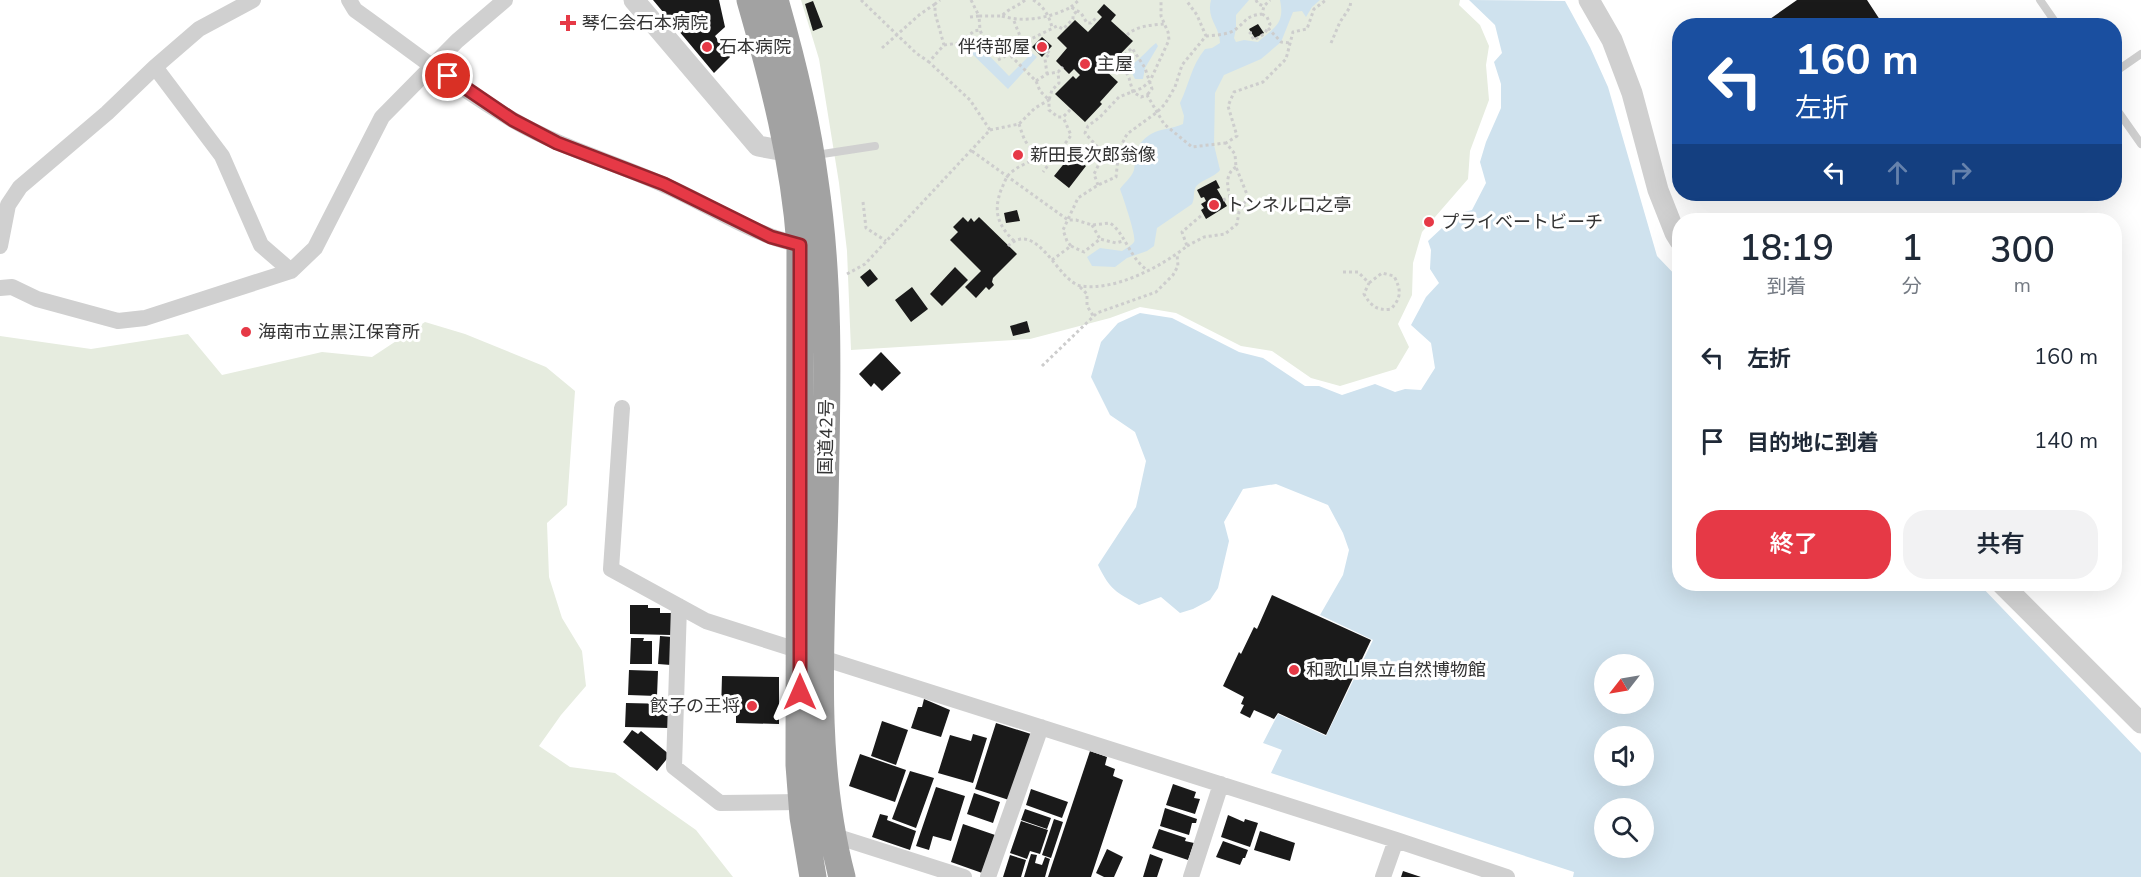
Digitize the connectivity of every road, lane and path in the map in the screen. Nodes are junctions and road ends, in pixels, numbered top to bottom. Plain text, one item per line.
1 (253, 0) edge
2 (349, 0) edge
3 (505, 0) edge
4 (634, 0) edge
5 (750, 0) edge
6 (775, 0) edge
7 (861, 0) edge
8 (940, 0) edge
9 (971, 0) edge
10 (1024, 0) edge
11 (1033, 0) edge
12 (1079, 0) edge
13 (1161, 0) edge
14 (1186, 0) edge
15 (1256, 0) edge
16 (1270, 0) edge
17 (1326, 0) edge
18 (1351, 0) edge
19 (1589, 0) edge
20 (2040, 0) edge
21 (935, 3) junction
22 (1071, 6) junction
23 (1264, 6) junction
24 (1077, 11) junction
25 (1262, 14) junction
26 (979, 16) junction
27 (1002, 16) junction
28 (1048, 16) junction
29 (970, 17) dead end
30 (1097, 17) dead end
31 (2052, 18) edge
32 (1014, 20) junction
33 (1164, 24) junction
34 (1052, 28) junction
35 (980, 30) junction
36 (1269, 30) junction
37 (1252, 33) dead end
38 (896, 35) junction
39 (1127, 35) dead end
40 (1206, 36) junction
41 (1022, 41) junction
42 (1290, 43) junction
43 (1331, 43) dead end
44 (944, 45) junction
45 (882, 48) dead end
46 (1047, 51) dead end
47 (1007, 52) junction
48 (2141, 54) edge
49 (998, 60) dead end
50 (929, 62) junction
51 (432, 66) junction
52 (155, 67) junction
53 (1063, 67) dead end
54 (2122, 67) edge
55 (1058, 72) junction
56 (1047, 74) junction
57 (1036, 81) junction
58 (1150, 81) junction
59 (1133, 92) junction
60 (1147, 95) junction
61 (1049, 100) junction
62 (1071, 109) dead end
63 (1156, 113) junction
64 (1063, 117) junction
65 (2122, 117) edge
66 (1019, 124) junction
67 (990, 130) junction
68 (1226, 143) junction
69 (2141, 144) edge
70 (875, 146) dead end
71 (1119, 150) junction
72 (972, 151) junction
73 (1102, 152) junction
74 (799, 153) junction
75 (1049, 154) junction
76 (1236, 167) junction
77 (1043, 172) dead end
78 (1007, 176) junction
79 (1098, 185) junction
80 (1230, 197) junction
81 (1223, 200) dead end
82 (863, 202) dead end
83 (1244, 206) junction
84 (1203, 214) dead end
85 (1068, 220) junction
86 (1092, 225) junction
87 (1672, 225) edge
88 (1100, 239) junction
89 (886, 241) junction
90 (1014, 241) junction
91 (1123, 241) junction
92 (0, 246) edge
93 (811, 246) junction
94 (1008, 246) dead end
95 (1071, 246) junction
96 (1187, 246) junction
97 (1178, 254) junction
98 (1053, 260) junction
99 (291, 270) junction
100 (1147, 270) junction
101 (1343, 272) dead end
102 (824, 282) junction
103 (1369, 283) junction
104 (1078, 286) junction
105 (0, 288) edge
106 (1094, 317) junction
107 (1042, 366) dead end
108 (622, 408) dead end
109 (2009, 591) edge
110 (680, 606) junction
111 (811, 655) junction
112 (2141, 723) edge
113 (1041, 728) junction
114 (1221, 784) junction
115 (802, 802) junction
116 (832, 836) junction
117 (1396, 840) junction
118 (813, 877) edge
119 (842, 877) edge
120 (964, 877) edge
121 (988, 877) edge
122 (1191, 877) edge
123 (1383, 877) edge
124 (1507, 877) edge

1 - 52 street
2 - 51 street
3 - 51 street
4 - 74 street
5 - 74 highway, 国道42号
6 - 74 highway, 国道42号
7 - 38 path
8 - 21 path
9 - 26 path
10 - 27 path
11 - 28 path
12 - 22 path
13 - 33 path
14 - 40 path
15 - 23 path
16 - 23 path
17 - 42 path
18 - 43 path
19 - 87 street
20 - 31 lane
21 - 38 path
21 - 44 path
22 - 24 path
22 - 28 path
23 - 25 path
24 - 30 path
24 - 34 path
25 - 36 path
25 - 40 path
26 - 27 path
26 - 29 path
26 - 35 path
27 - 32 path
28 - 32 path
28 - 34 path
32 - 41 path
33 - 39 path
33 - 58 path
34 - 41 path
35 - 44 path
35 - 47 path
36 - 37 path
36 - 42 path
38 - 45 path
38 - 50 path
40 - 63 path
41 - 47 path
42 - 68 path
44 - 50 path
46 - 56 path
47 - 49 path
47 - 57 path
48 - 54 lane
50 - 67 path
51 - 93 street
51 - 99 street
52 - 92 street
52 - 99 street
53 - 55 path
55 - 56 path
55 - 61 path
56 - 57 path
57 - 61 path
58 - 59 path
58 - 59 path
58 - 60 path
59 - 60 path
59 - 73 path
60 - 63 path
61 - 64 path
61 - 66 path
62 - 64 path
63 - 68 path
63 - 71 path
64 - 75 path
65 - 69 lane
66 - 67 path
66 - 75 path
67 - 72 path
68 - 76 path
70 - 74 lane
71 - 73 path
71 - 79 path
72 - 78 path
72 - 89 path
73 - 79 path
74 - 93 highway, 国道42号
75 - 77 path
75 - 78 path
76 - 80 path
76 - 83 path
78 - 85 path
78 - 90 path
79 - 85 path
80 - 81 path
80 - 83 path
82 - 89 path
83 - 96 path
84 - 96 path
85 - 86 path
85 - 95 path
86 - 88 path
86 - 91 path
88 - 91 path
88 - 95 path
89 - 102 path
90 - 94 path
90 - 98 path
91 - 100 path
93 - 102 highway, 国道42号
93 - 111 highway, 国道42号
95 - 98 path
96 - 97 path
97 - 100 path
97 - 106 path
98 - 104 path
99 - 105 street
100 - 104 path
101 - 103 path
102 - 111 highway, 国道42号
103 - 103 path
104 - 106 path
106 - 107 path
108 - 110 street
109 - 112 street
110 - 111 street
110 - 115 street
111 - 113 street
111 - 115 highway, 国道42号
111 - 116 highway, 国道42号
113 - 114 street
113 - 121 street
114 - 117 street
114 - 122 street
115 - 118 highway, 国道42号
116 - 119 highway, 国道42号
116 - 120 street
117 - 123 street
117 - 124 street

